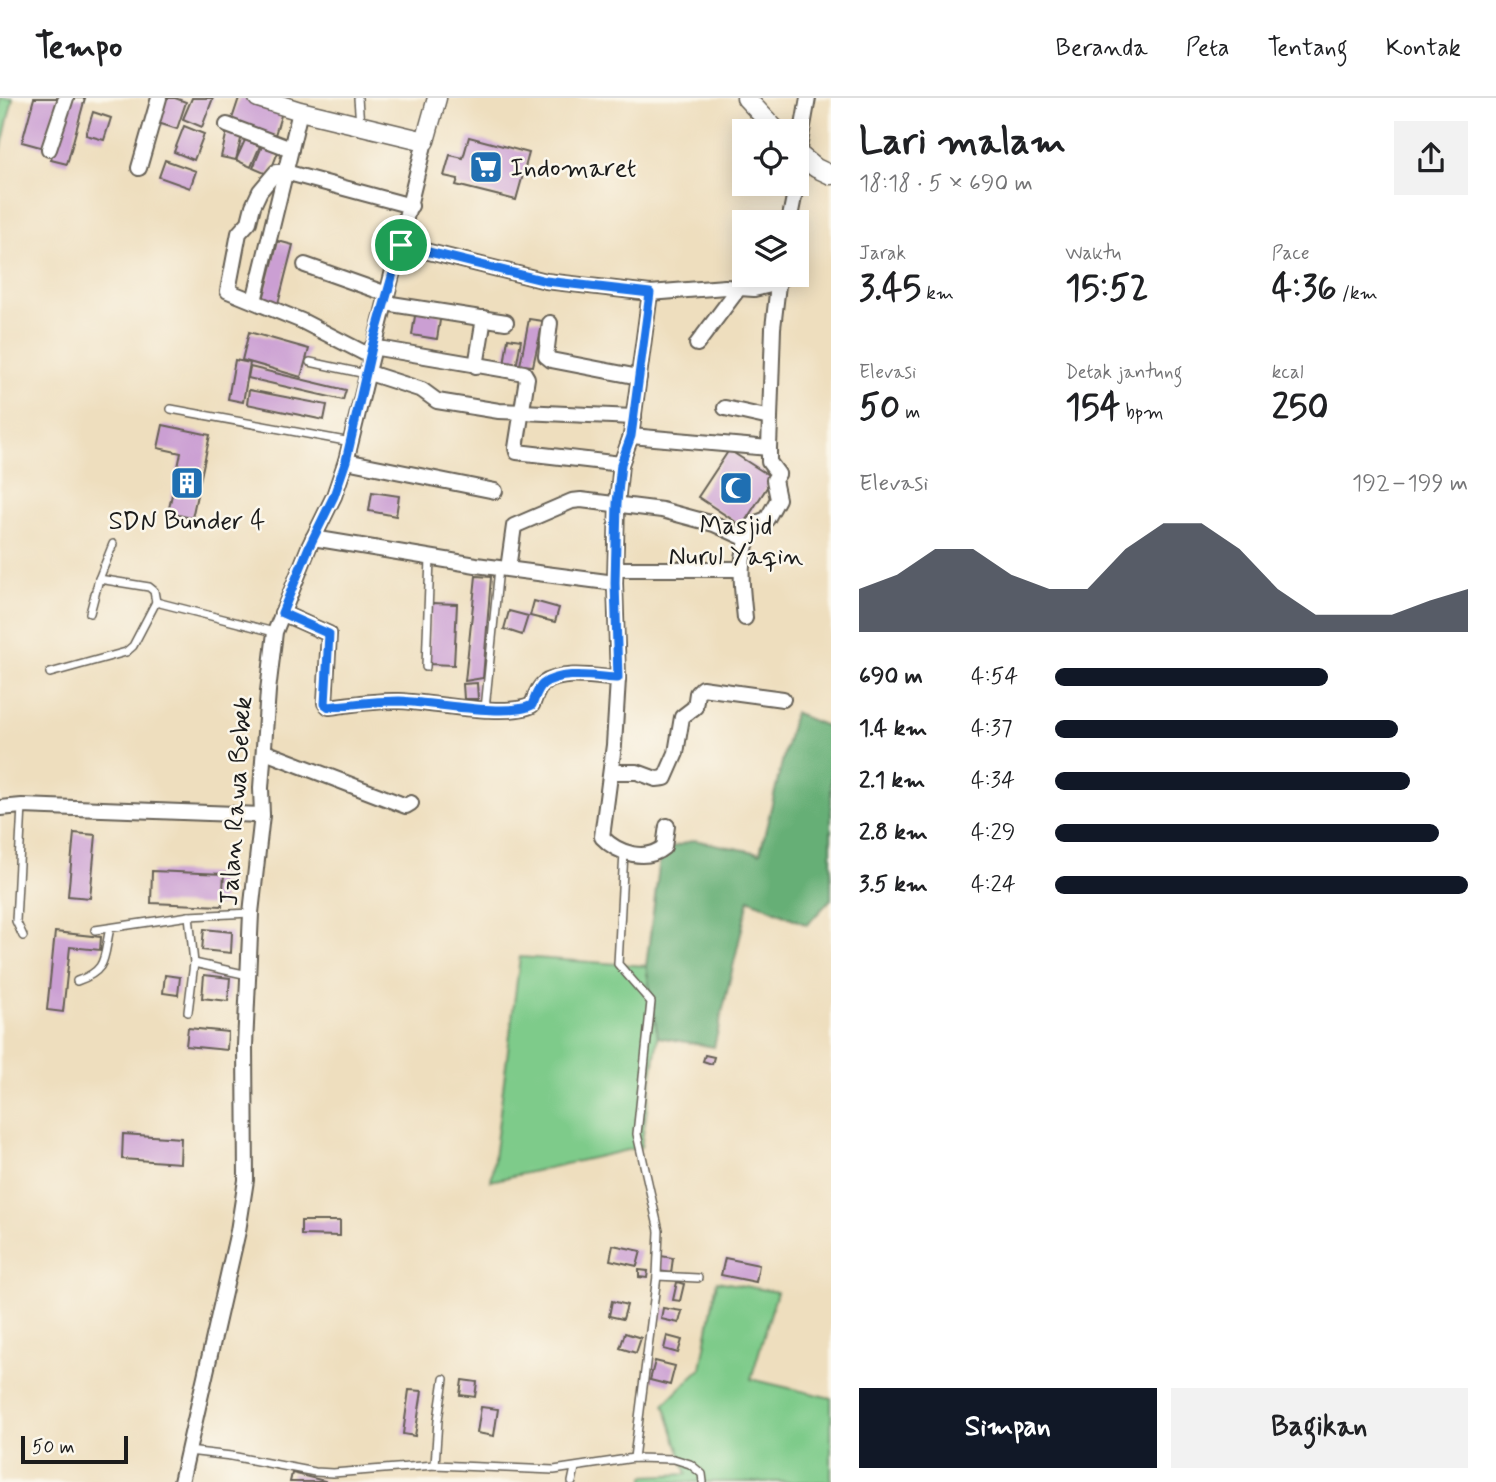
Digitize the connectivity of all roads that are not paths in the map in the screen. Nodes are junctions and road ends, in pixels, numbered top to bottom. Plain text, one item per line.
1 (66, 98) edge
2 (159, 98) edge
3 (358, 98) edge
4 (437, 98) edge
5 (746, 98) edge
6 (808, 98) edge
7 (265, 99) edge
8 (299, 111) junction
9 (766, 119) edge
10 (805, 119) edge
11 (227, 125) dead end
12 (360, 125) junction
13 (425, 141) junction
14 (49, 149) dead end
15 (290, 149) junction
16 (809, 162) edge
17 (139, 168) dead end
18 (285, 172) junction
19 (831, 175) edge
20 (411, 206) junction
21 (401, 245) junction
22 (305, 265) dead end
23 (759, 287) edge
24 (778, 287) edge
25 (739, 288) junction
26 (650, 293) junction
27 (386, 299) junction
28 (254, 301) junction
29 (485, 318) junction
30 (506, 322) dead end
31 (550, 323) dead end
32 (697, 344) dead end
33 (371, 352) junction
34 (310, 362) dead end
35 (476, 366) junction
36 (366, 373) junction
37 (639, 377) junction
38 (725, 408) dead end
39 (171, 409) dead end
40 (521, 414) junction
41 (634, 417) junction
42 (770, 418) junction
43 (631, 436) junction
44 (351, 442) junction
45 (769, 448) junction
46 (346, 461) junction
47 (621, 464) junction
48 (495, 491) dead end
49 (617, 503) junction
50 (313, 538) junction
51 (747, 538) junction
52 (113, 544) dead end
53 (430, 557) junction
54 (503, 568) junction
55 (740, 569) junction
56 (615, 576) junction
57 (99, 579) junction
58 (156, 602) junction
59 (90, 613) dead end
60 (282, 613) junction
61 (745, 618) dead end
62 (275, 632) junction
63 (426, 667) dead end
64 (50, 673) dead end
65 (618, 678) junction
66 (783, 699) dead end
67 (485, 709) junction
68 (265, 752) junction
69 (611, 772) junction
70 (411, 803) dead end
71 (22, 806) junction
72 (0, 808) edge
73 (262, 815) junction
74 (667, 826) dead end
75 (624, 852) junction
76 (251, 913) junction
77 (189, 916) junction
78 (110, 928) junction
79 (95, 930) dead end
80 (23, 936) dead end
81 (194, 963) junction
82 (249, 975) junction
83 (77, 981) dead end
84 (188, 1012) dead end
85 (657, 1276) junction
86 (698, 1278) dead end
87 (444, 1379) dead end
88 (188, 1451) junction
89 (634, 1458) junction
90 (435, 1465) junction
91 (575, 1468) junction
92 (181, 1482) edge
93 (572, 1482) edge
94 (704, 1482) edge

1 - 14 street
2 - 17 street
3 - 12 lane
4 - 13 street
5 - 9 street
6 - 10 street
7 - 8 street
8 - 12 street
8 - 15 street
11 - 15 street
12 - 13 street
13 - 20 street, Jalan Rawa Bebek
15 - 18 street
16 - 19 street
18 - 20 street
18 - 28 street
18 - 28 street
20 - 21 street, Jalan Rawa Bebek
21 - 26 street
21 - 27 street, Jalan Rawa Bebek
22 - 27 street
23 - 25 street
24 - 42 street
25 - 26 street
25 - 32 street
26 - 37 street
27 - 29 street
27 - 33 street, Jalan Rawa Bebek
28 - 33 street
29 - 30 street
29 - 35 street
31 - 37 street
33 - 35 street
33 - 36 street, Jalan Rawa Bebek
34 - 36 lane
35 - 40 street
36 - 40 street
36 - 44 street, Jalan Rawa Bebek
37 - 41 street
38 - 42 street
39 - 44 lane
40 - 41 street
40 - 47 street
41 - 43 street
42 - 45 street
43 - 45 street
43 - 47 street
44 - 46 street, Jalan Rawa Bebek
45 - 51 street
46 - 48 street
46 - 50 street, Jalan Rawa Bebek
47 - 49 street
49 - 51 street
49 - 54 street
49 - 56 street
50 - 53 street
50 - 60 street, Jalan Rawa Bebek
51 - 55 street
52 - 57 lane
53 - 54 street
53 - 63 lane
54 - 56 street
54 - 67 lane
55 - 56 street
55 - 61 street
56 - 65 street
57 - 58 lane
57 - 59 lane
58 - 62 lane
58 - 64 lane
60 - 62 street, Jalan Rawa Bebek
60 - 67 street
62 - 68 street, Jalan Rawa Bebek
65 - 67 street
65 - 69 street
66 - 69 street
68 - 70 street
68 - 73 street, Jalan Rawa Bebek
69 - 75 street
71 - 72 street
71 - 73 street
71 - 80 lane
73 - 76 street, Jalan Rawa Bebek
74 - 75 street
75 - 85 lane
76 - 77 lane
76 - 82 street, Jalan Rawa Bebek
77 - 78 lane
77 - 81 lane
78 - 79 lane
78 - 83 lane
81 - 82 lane
81 - 84 lane
82 - 88 street, Jalan Rawa Bebek
85 - 86 lane
85 - 89 lane
87 - 90 lane
88 - 90 lane
88 - 92 street, Jalan Rawa Bebek
89 - 91 lane
89 - 94 lane
90 - 91 lane
91 - 93 lane

